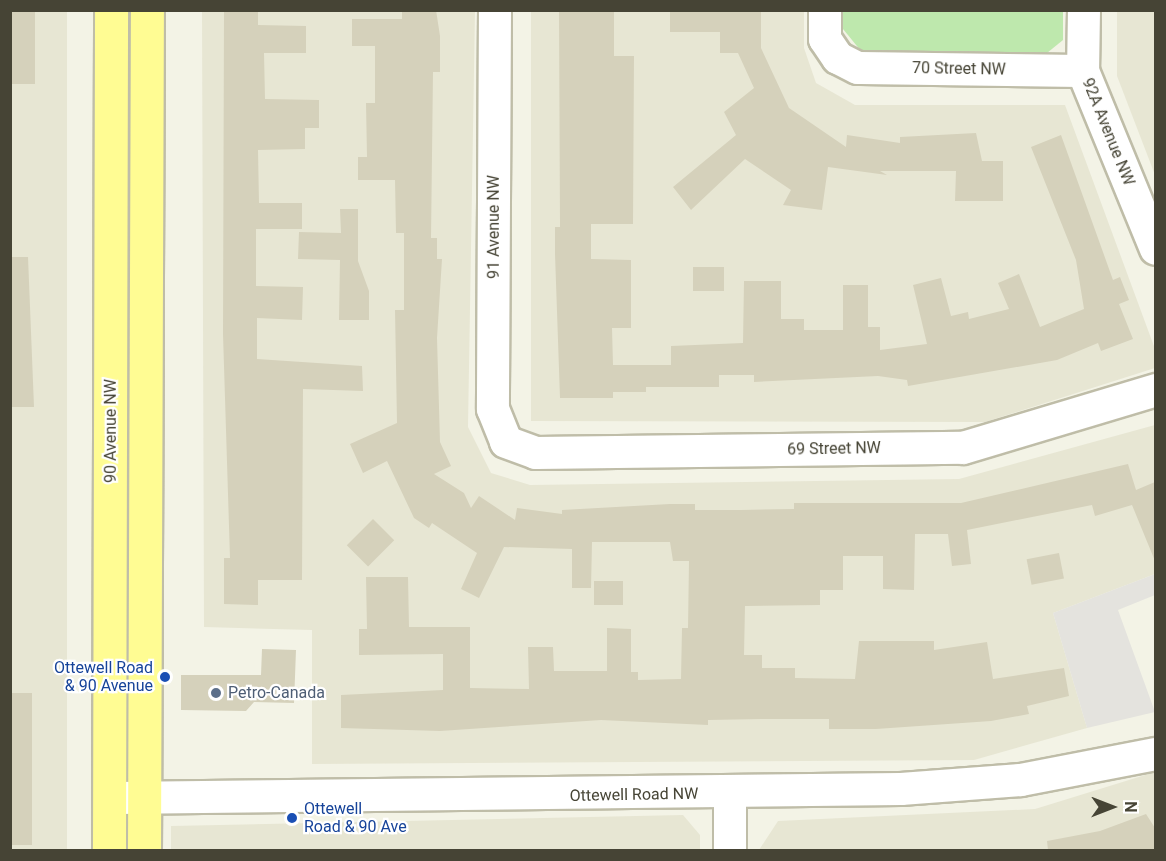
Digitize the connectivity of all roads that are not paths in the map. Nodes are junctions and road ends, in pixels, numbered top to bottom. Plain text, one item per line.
1 (111, 10) edge
2 (147, 10) edge
3 (495, 10) edge
4 (825, 10) edge
5 (1084, 10) edge
6 (1083, 71) junction
7 (1155, 249) edge
8 (1155, 390) edge
9 (506, 442) joint
10 (1155, 754) edge
11 (730, 794) junction
12 (110, 798) junction
13 (144, 798) junction
14 (109, 850) edge
15 (144, 850) edge
16 (730, 850) edge

1 - 12 main road, 90 Avenue NW
2 - 13 main road, 90 Avenue NW
3 - 9 street, 91 Avenue NW
4 - 6 street, 70 Street NW
5 - 6 street, 92A Avenue NW
6 - 7 street, 92A Avenue NW
8 - 9 street, 69 Street NW
10 - 11 street, Ottewell Road NW
11 - 13 street, Ottewell Road NW
11 - 16 street
12 - 13 street, Ottewell Road NW
12 - 14 main road, 90 Avenue NW
13 - 15 main road, 90 Avenue NW

